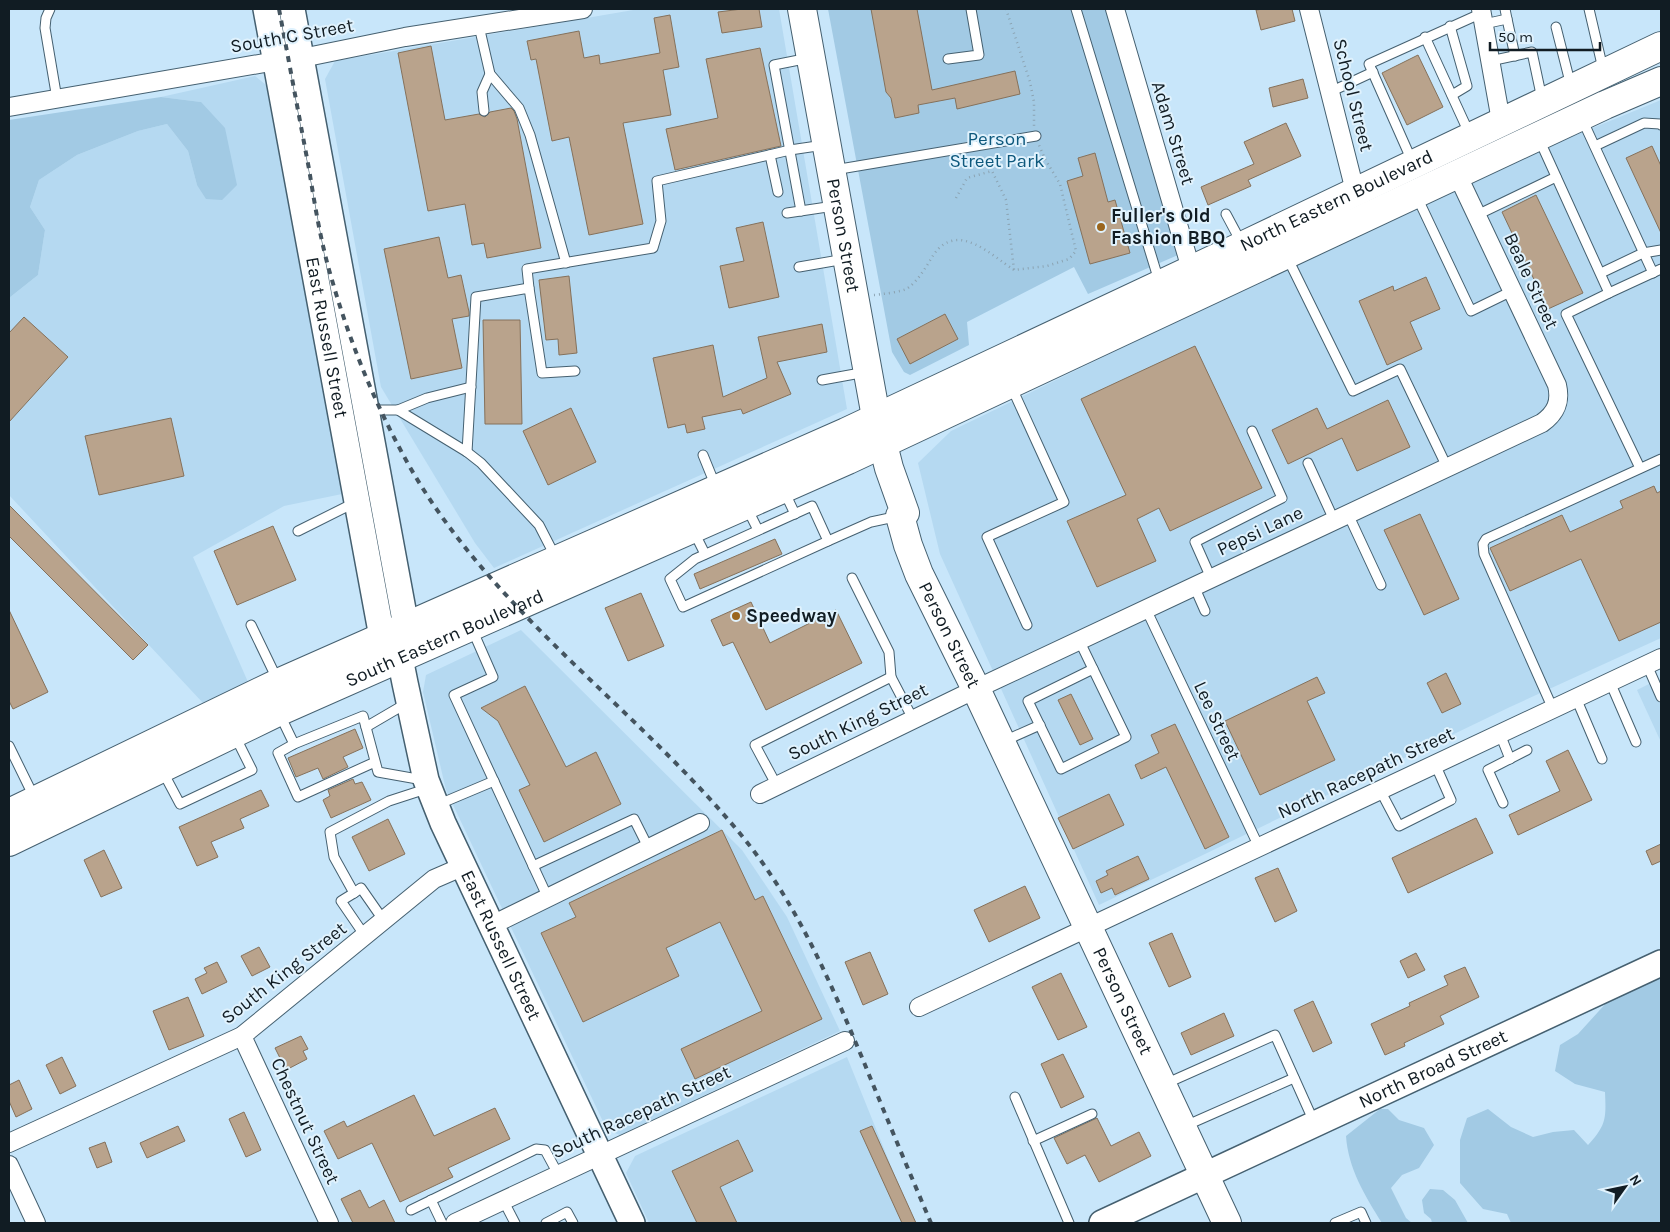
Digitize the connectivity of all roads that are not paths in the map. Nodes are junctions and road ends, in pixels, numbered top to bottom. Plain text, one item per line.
1 (50, 9) edge
2 (266, 9) edge
3 (292, 9) edge
4 (583, 9) edge
5 (802, 9) edge
6 (971, 9) edge
7 (1076, 9) edge
8 (1114, 9) edge
9 (1309, 9) edge
10 (1505, 9) edge
11 (1589, 9) edge
12 (1483, 15) edge
13 (1507, 19) junction
14 (479, 26) junction
15 (1450, 26) junction
16 (1556, 27) dead end
17 (1425, 38) junction
18 (1661, 46) edge
19 (1515, 56) junction
20 (811, 57) junction
21 (302, 58) junction
22 (948, 59) dead end
23 (276, 61) junction
24 (1490, 61) junction
25 (1373, 72) junction
26 (490, 74) junction
27 (1661, 80) edge
28 (1586, 82) junction
29 (1330, 92) junction
30 (1452, 95) junction
31 (57, 99) junction
32 (1543, 102) junction
33 (9, 107) edge
34 (484, 111) dead end
35 (1581, 116) junction
36 (1501, 121) junction
37 (1661, 125) edge
38 (1036, 136) road end
39 (1471, 136) junction
40 (1538, 136) junction
41 (1595, 146) junction
42 (790, 150) junction
43 (770, 155) junction
44 (829, 157) junction
45 (1413, 164) junction
46 (1457, 174) junction
47 (1556, 177) junction
48 (1355, 191) junction
49 (778, 192) dead end
50 (1415, 194) junction
51 (838, 206) junction
52 (801, 211) junction
53 (787, 213) dead end
54 (1226, 214) dead end
55 (1476, 215) junction
56 (1242, 246) junction
57 (1661, 250) edge
58 (1643, 253) junction
59 (1286, 255) junction
60 (847, 258) junction
61 (566, 263) junction
62 (799, 267) dead end
63 (1191, 270) junction
64 (1657, 271) edge
65 (1601, 273) junction
66 (1160, 284) junction
67 (529, 288) junction
68 (1512, 291) junction
69 (1609, 293) junction
70 (576, 372) dead end
71 (868, 372) junction
72 (822, 380) dead end
73 (1010, 384) junction
74 (471, 388) junction
75 (1557, 407) joint
76 (366, 410) junction
77 (398, 410) junction
78 (876, 417) junction
79 (1252, 431) dead end
80 (884, 443) junction
81 (467, 452) junction
82 (702, 455) dead end
83 (1661, 459) edge
84 (1308, 464) dead end
85 (1448, 467) junction
86 (1640, 468) junction
87 (717, 488) junction
88 (783, 489) junction
89 (357, 502) junction
90 (746, 505) junction
91 (795, 514) junction
92 (900, 516) junction
93 (1341, 517) junction
94 (693, 528) junction
95 (758, 530) junction
96 (298, 531) dead end
97 (828, 541) junction
98 (705, 554) junction
99 (556, 560) junction
100 (852, 578) dead end
101 (1211, 578) junction
102 (1381, 585) dead end
103 (1194, 586) junction
104 (1146, 609) junction
105 (1205, 611) dead end
106 (251, 625) dead end
107 (406, 626) junction
108 (1027, 626) dead end
109 (471, 627) junction
110 (382, 637) junction
111 (1079, 640) junction
112 (400, 658) junction
113 (1654, 661) edge
114 (1092, 669) junction
115 (891, 677) junction
116 (1610, 682) junction
117 (278, 683) junction
118 (976, 688) junction
119 (1661, 696) edge
120 (1576, 698) junction
121 (408, 702) junction
122 (1553, 709) junction
123 (278, 712) junction
124 (913, 719) junction
125 (1040, 725) junction
126 (366, 726) junction
127 (234, 733) junction
128 (1500, 734) junction
129 (1636, 742) dead end
130 (1001, 743) junction
131 (294, 744) junction
132 (9, 746) edge
133 (1527, 750) dead end
134 (1510, 758) junction
135 (1602, 760) dead end
136 (375, 762) junction
137 (1435, 764) junction
138 (161, 768) junction
139 (494, 781) junction
140 (777, 786) junction
141 (1380, 790) junction
142 (430, 791) junction
143 (760, 794) dead end
144 (36, 800) junction
145 (1502, 803) dead end
146 (9, 813) edge
147 (700, 823) dead end
148 (9, 842) edge
149 (1259, 847) junction
150 (649, 848) junction
151 (464, 866) junction
152 (533, 866) junction
153 (354, 894) junction
154 (548, 898) junction
155 (384, 921) junction
156 (492, 925) junction
157 (1088, 927) junction
158 (365, 936) junction
159 (1661, 963) edge
160 (919, 1008) dead end
161 (242, 1036) junction
162 (845, 1041) dead end
163 (1294, 1078) junction
164 (1162, 1086) junction
165 (1015, 1097) dead end
166 (1092, 1114) dead end
167 (1315, 1124) junction
168 (1182, 1128) junction
169 (1033, 1141) junction
170 (9, 1143) edge
171 (600, 1154) junction
172 (9, 1165) edge
173 (558, 1174) junction
174 (1204, 1175) junction
175 (431, 1200) junction
176 (503, 1200) junction
177 (411, 1210) dead end
178 (36, 1223) edge
179 (329, 1223) edge
180 (442, 1223) edge
181 (455, 1223) edge
182 (515, 1223) edge
183 (546, 1223) edge
184 (573, 1223) edge
185 (632, 1223) edge
186 (1069, 1223) edge
187 (1102, 1223) edge
188 (1228, 1223) edge
189 (1335, 1223) edge
190 (1366, 1223) edge

1 - 31 lane
2 - 23 main road, East Russell Street
3 - 21 main road, East Russell Street
4 - 14 street, South C Street
5 - 20 main road, Person Street
6 - 22 lane
7 - 66 lane
8 - 63 street, Adam Street
9 - 29 street, School Street
10 - 13 lane
11 - 28 lane
12 - 13 lane
12 - 15 lane
12 - 24 street
13 - 19 lane
14 - 21 street, South C Street
14 - 26 lane
15 - 17 lane
15 - 30 lane
16 - 28 lane
17 - 25 lane
17 - 30 lane
18 - 28 main road, North Eastern Boulevard
19 - 24 lane
19 - 32 lane
20 - 42 lane
20 - 44 main road, Person Street
21 - 23 street, South C Street
21 - 76 main road, East Russell Street
23 - 31 street, South C Street
23 - 89 main road, East Russell Street
24 - 36 street
25 - 29 lane
25 - 45 lane
26 - 34 lane
26 - 61 lane
27 - 35 main road, North Eastern Boulevard
28 - 32 main road, North Eastern Boulevard
28 - 46 main road
29 - 48 street, School Street
30 - 39 lane
31 - 33 street, South C Street
32 - 36 main road, North Eastern Boulevard
35 - 40 main road, North Eastern Boulevard
35 - 41 lane
36 - 39 main road, North Eastern Boulevard
37 - 41 lane
38 - 44 lane
39 - 45 main road, North Eastern Boulevard
40 - 46 main road, North Eastern Boulevard
40 - 47 lane
41 - 58 lane
42 - 43 lane
42 - 44 lane
42 - 52 lane
43 - 49 lane
43 - 61 lane
44 - 51 main road, Person Street
45 - 48 main road, North Eastern Boulevard
46 - 50 main road, North Eastern Boulevard
46 - 55 street, Beale Street
47 - 55 lane
47 - 65 lane
48 - 56 main road, North Eastern Boulevard
50 - 59 main road, North Eastern Boulevard
50 - 68 lane
51 - 52 lane
51 - 60 main road, Person Street
52 - 53 lane
54 - 56 lane
55 - 68 street, Beale Street
56 - 63 main road, North Eastern Boulevard
57 - 58 lane
58 - 64 lane
58 - 65 lane
59 - 73 main road, North Eastern Boulevard
59 - 85 lane
60 - 62 lane
60 - 71 main road, Person Street
61 - 67 lane
63 - 66 main road, North Eastern Boulevard
64 - 69 lane
65 - 69 lane
66 - 78 main road, North Eastern Boulevard
67 - 70 lane
67 - 74 lane
68 - 75 street, Beale Street
69 - 86 lane
71 - 72 lane
71 - 78 main road, Person Street
73 - 80 main road, North Eastern Boulevard
73 - 108 lane
74 - 77 lane
74 - 81 lane
75 - 85 street, Pepsi Lane
76 - 77 lane
76 - 107 main road, East Russell Street
77 - 81 lane
78 - 80 main road, Person Street
78 - 87 main road, South Eastern Boulevard
79 - 101 lane
80 - 88 main road, South Eastern Boulevard
80 - 92 main road, Person Street
81 - 99 lane
82 - 87 lane
83 - 86 lane
84 - 93 lane
85 - 93 street, Pepsi Lane
86 - 122 lane
87 - 99 main road, South Eastern Boulevard
88 - 90 main road, South Eastern Boulevard
88 - 91 lane
89 - 96 lane
89 - 110 main road, East Russell Street
90 - 94 main road, South Eastern Boulevard
90 - 95 lane
91 - 95 lane
91 - 97 lane
92 - 97 lane
92 - 118 main road, Person Street
93 - 101 street, Pepsi Lane
93 - 102 lane
94 - 98 lane
94 - 109 main road, South Eastern Boulevard
95 - 98 lane
97 - 98 lane
99 - 107 main road, South Eastern Boulevard
100 - 115 lane
101 - 103 street, Pepsi Lane
103 - 104 street, Pepsi Lane
103 - 105 lane
104 - 111 street, Pepsi Lane
104 - 149 lane, Lee Street
106 - 117 lane
107 - 110 main road, South Eastern Boulevard
107 - 112 main road, East Russell Street
109 - 112 main road, South Eastern Boulevard
109 - 139 lane
110 - 112 main road
110 - 117 main road, South Eastern Boulevard
111 - 114 lane
111 - 118 street, Pepsi Lane
112 - 121 main road, East Russell Street
112 - 123 main road, South Eastern Boulevard
113 - 116 street, North Racepath Street
113 - 119 lane
114 - 125 lane
114 - 125 lane
115 - 124 lane
115 - 140 lane
116 - 120 street, North Racepath Street
116 - 129 lane
117 - 144 main road, South Eastern Boulevard
118 - 124 street, South King Street
118 - 130 main road, Person Street
120 - 122 street, North Racepath Street
120 - 135 lane
121 - 126 lane
121 - 142 main road, East Russell Street
122 - 128 street, North Racepath Street
123 - 127 main road, South Eastern Boulevard
123 - 131 lane
124 - 140 street, South King Street
125 - 130 lane
126 - 131 lane
126 - 136 lane
127 - 138 main road, South Eastern Boulevard
127 - 138 lane
128 - 134 lane
128 - 137 street, North Racepath Street
130 - 157 main road, Person Street
131 - 136 lane
132 - 144 lane
133 - 134 lane
134 - 145 lane
136 - 142 lane
137 - 141 street, North Racepath Street
137 - 141 lane
138 - 148 main road, South Eastern Boulevard
139 - 142 lane
139 - 152 lane
140 - 143 street, South King Street
141 - 149 street, North Racepath Street
142 - 151 main road, East Russell Street
142 - 153 lane
144 - 146 main road, South Eastern Boulevard
147 - 150 street
149 - 157 street, North Racepath Street
150 - 152 lane
150 - 154 street
151 - 155 street, South King Street
151 - 156 main road, East Russell Street
152 - 154 lane
153 - 155 lane
153 - 158 lane
154 - 156 street
155 - 158 street, South King Street
156 - 171 main road, East Russell Street
157 - 160 street
157 - 164 main road, Person Street
158 - 161 street, South King Street
159 - 167 main road, North Broad Street
161 - 170 street, South King Street
161 - 179 street, Chestnut Street
162 - 171 street, South Racepath Street
163 - 164 lane
163 - 167 lane
163 - 168 lane
164 - 168 main road, Person Street
165 - 169 lane
166 - 169 lane
167 - 174 main road, North Broad Street
168 - 174 main road, Person Street
169 - 186 lane
171 - 173 street, South Racepath Street
171 - 185 main road, East Russell Street
172 - 178 street
173 - 175 lane
173 - 176 street, South Racepath Street
174 - 187 main road, North Broad Street
174 - 188 main road, Person Street
175 - 177 lane
175 - 180 lane
176 - 181 street, South Racepath Street
176 - 182 lane
183 - 184 lane
189 - 190 lane

